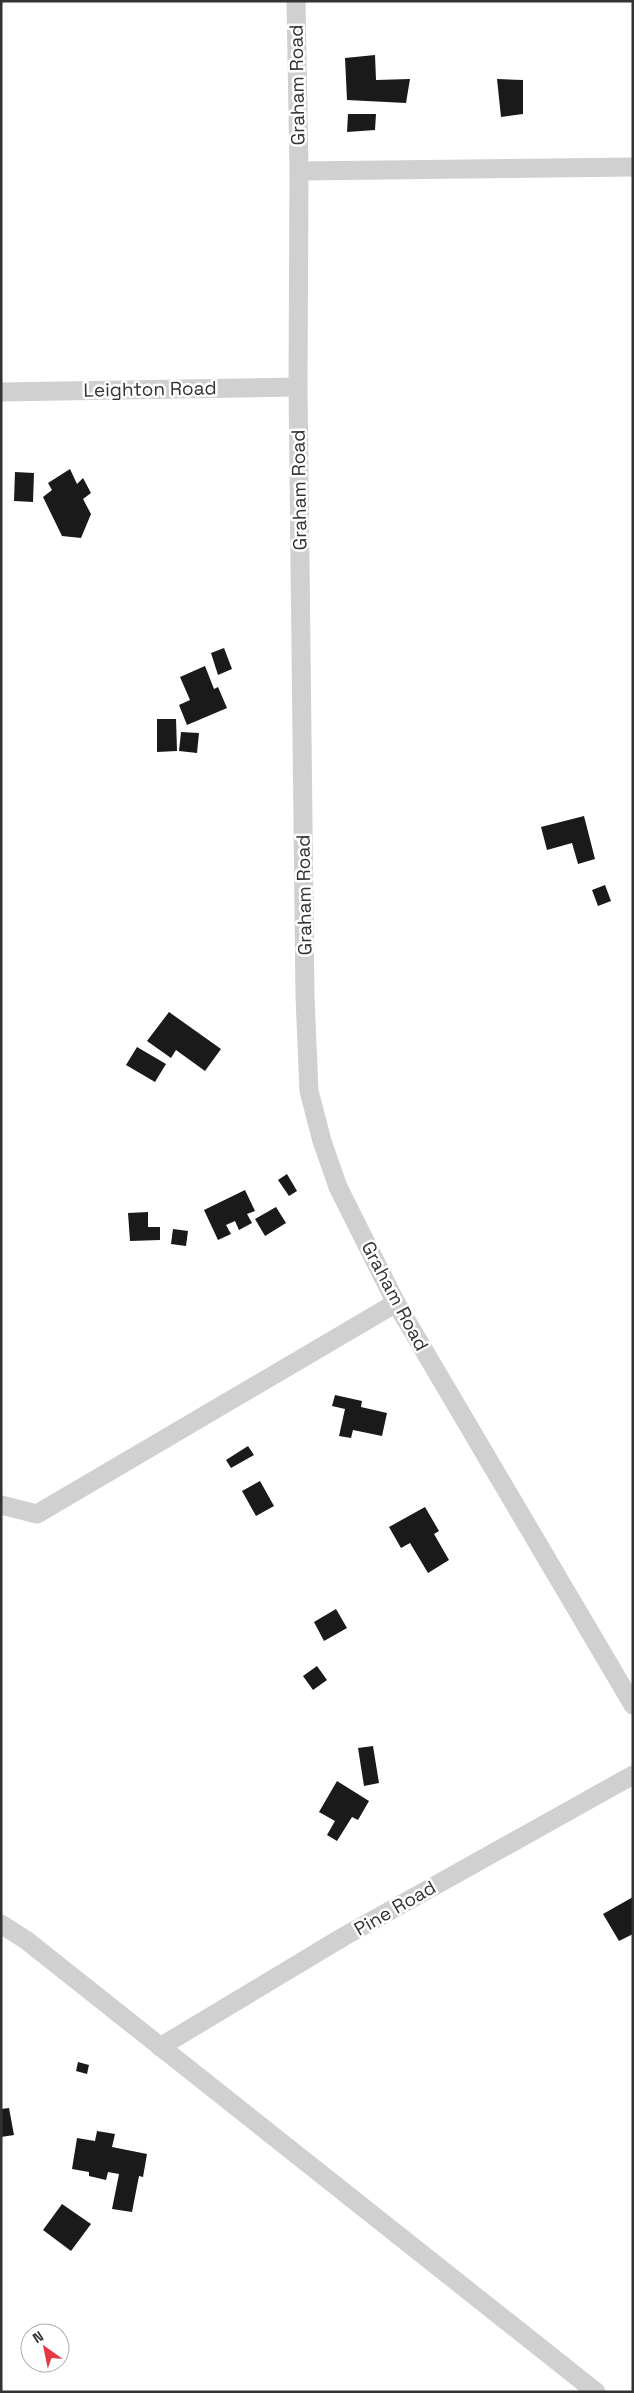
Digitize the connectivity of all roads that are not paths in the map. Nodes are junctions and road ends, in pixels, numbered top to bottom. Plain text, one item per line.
1 (296, 1) edge
2 (633, 167) edge
3 (299, 171) junction
4 (298, 387) junction
5 (1, 392) edge
6 (396, 1303) junction
7 (1, 1505) edge
8 (633, 1705) edge
9 (633, 1775) edge
10 (1, 1924) edge
11 (160, 2047) junction
12 (596, 2392) edge

1 - 3 street, Graham Road
2 - 3 street
3 - 4 street, Graham Road
4 - 5 street, Leighton Road
4 - 6 street, Graham Road
6 - 7 street
6 - 8 street, Graham Road
9 - 11 street, Pine Road
10 - 11 street
11 - 12 street

